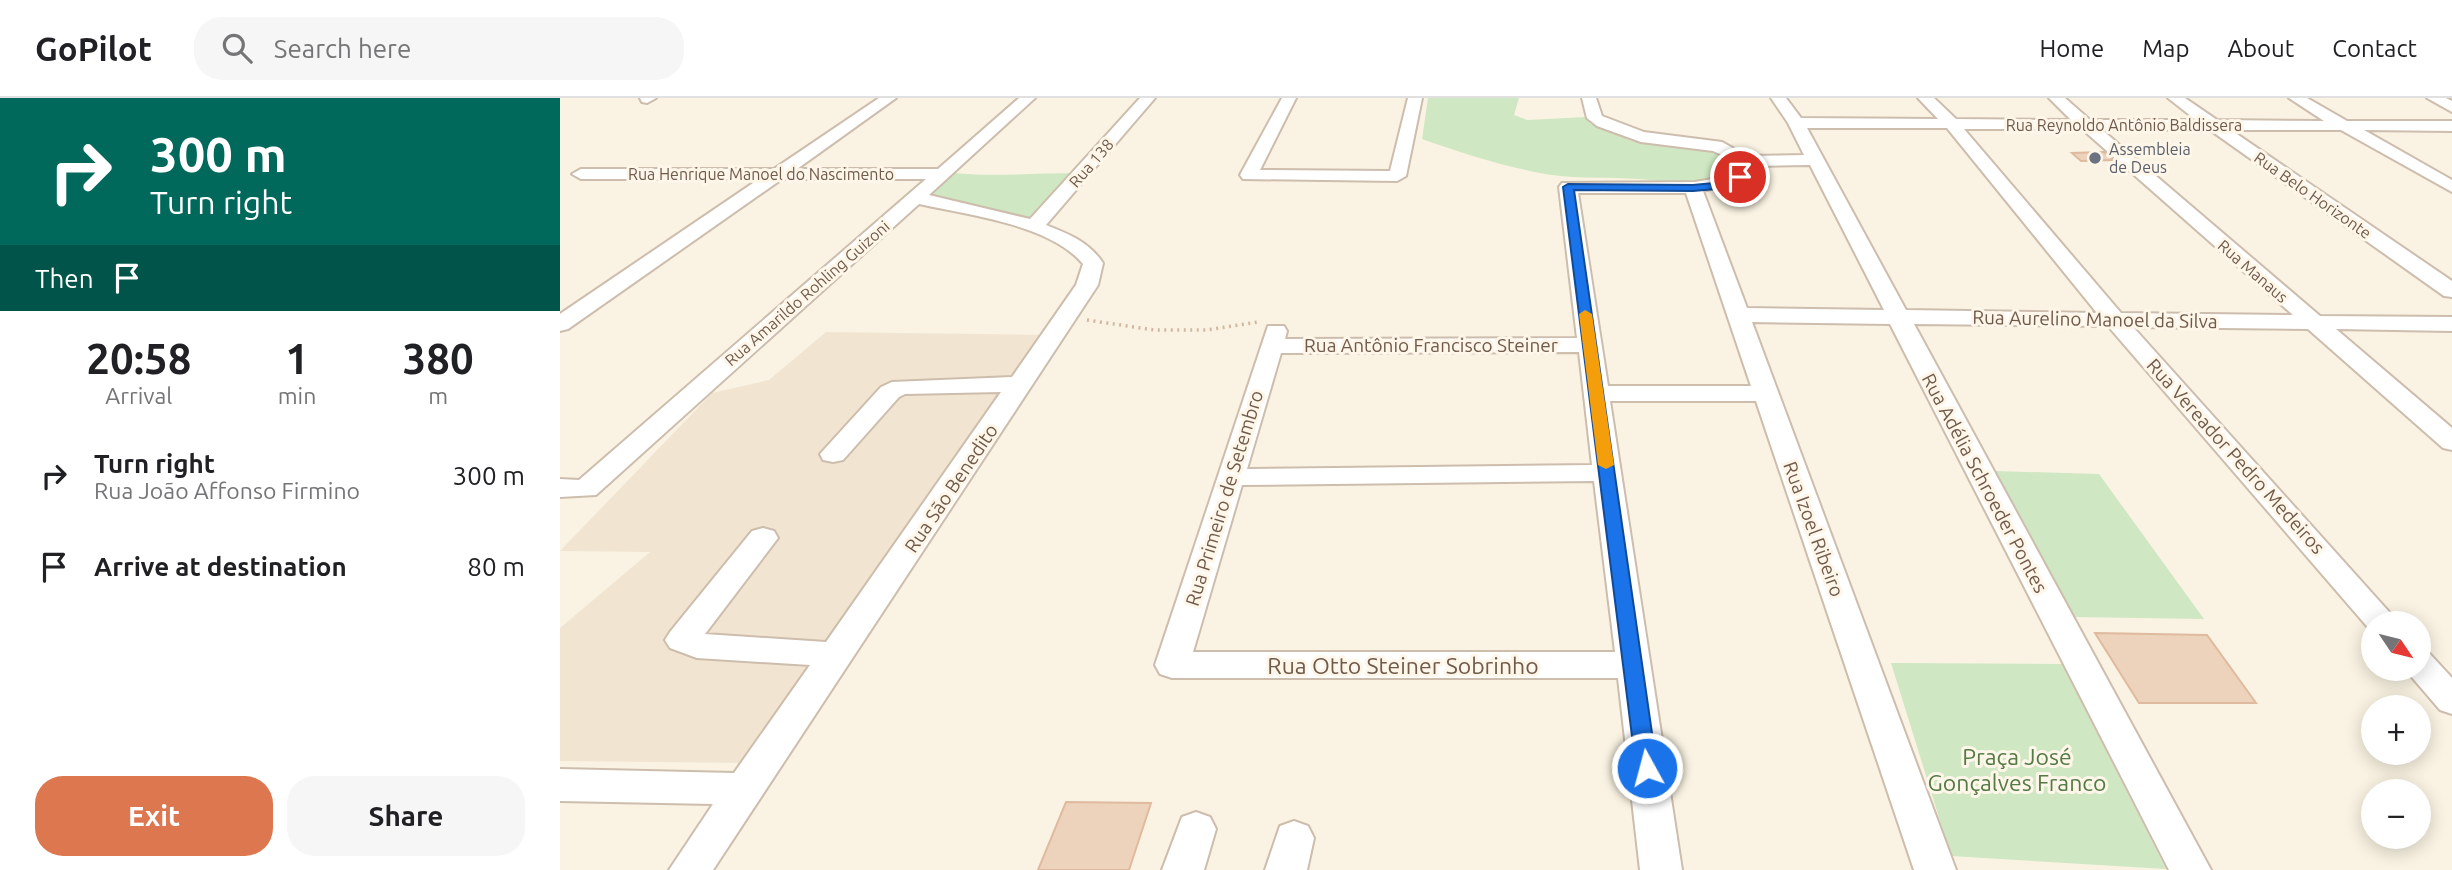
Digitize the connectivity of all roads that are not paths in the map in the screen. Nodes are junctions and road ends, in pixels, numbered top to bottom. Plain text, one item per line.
1 (888, 98) edge
2 (1028, 98) edge
3 (1148, 98) edge
4 (1289, 98) edge
5 (1415, 98) edge
6 (1589, 98) edge
7 (1778, 98) edge
8 (1925, 98) edge
9 (2056, 98) edge
10 (2175, 98) edge
11 (2296, 98) edge
12 (2434, 98) edge
13 (2452, 107) edge
14 (1796, 123) junction
15 (1952, 124) junction
16 (2214, 125) junction
17 (2344, 125) junction
18 (2088, 126) junction
19 (2452, 126) edge
20 (1814, 160) junction
21 (1746, 161) junction
22 (582, 174) dead end
23 (778, 174) junction
24 (941, 174) junction
25 (2452, 187) edge
26 (1693, 188) junction
27 (914, 198) junction
28 (1034, 227) junction
29 (2452, 291) edge
30 (1738, 315) junction
31 (1896, 315) junction
32 (2115, 320) junction
33 (2312, 322) junction
34 (560, 324) edge
35 (2452, 324) edge
36 (1274, 339) joint
37 (1589, 345) junction
38 (1022, 384) junction
39 (1766, 393) junction
40 (1596, 394) junction
41 (2452, 442) edge
42 (833, 454) dead end
43 (1607, 473) junction
44 (1231, 477) junction
45 (573, 488) edge
46 (763, 538) dead end
47 (2372, 611) edge
48 (838, 655) junction
49 (1172, 665) joint
50 (1633, 665) junction
51 (2431, 678) edge
52 (2452, 701) edge
53 (560, 785) edge
54 (747, 789) junction
55 (1196, 829) dead end
56 (690, 870) edge
57 (1183, 870) edge
58 (1661, 870) edge
59 (1935, 870) edge
60 (2190, 870) edge

1 - 23 street
2 - 24 street, Rua Amarildo Rohling Guizoni
3 - 28 street, Rua 138
4 - 5 street
6 - 21 street
7 - 14 street, Rua Adélia Schroeder Pontes
8 - 15 street, Rua Vereador Pedro Medeiros
9 - 18 street, Rua Manaus
10 - 16 street, Rua Belo Horizonte
11 - 17 street
12 - 13 street
14 - 15 street, Rua Reynoldo Antônio Baldissera
14 - 20 street, Rua Adélia Schroeder Pontes
15 - 18 street, Rua Reynoldo Antônio Baldissera
15 - 32 street, Rua Vereador Pedro Medeiros
16 - 17 street, Rua Reynoldo Antônio Baldissera
16 - 18 street, Rua Reynoldo Antônio Baldissera
16 - 29 street, Rua Belo Horizonte
17 - 19 street, Rua Reynoldo Antônio Baldissera
17 - 25 street
18 - 33 street, Rua Manaus
20 - 21 street
20 - 31 street, Rua Adélia Schroeder Pontes
21 - 26 street
22 - 23 street, Rua Henrique Manoel do Nascimento
23 - 24 street, Rua Henrique Manoel do Nascimento
23 - 34 street
24 - 27 street, Rua Amarildo Rohling Guizoni
26 - 30 street, Rua Izoel Ribeiro
26 - 37 street
27 - 28 street, Rua São Benedito
27 - 45 street, Rua Amarildo Rohling Guizoni
28 - 38 street, Rua São Benedito
30 - 31 street, Rua Aurelino Manoel da Silva
30 - 39 street, Rua Izoel Ribeiro
31 - 32 street, Rua Aurelino Manoel da Silva
31 - 60 street, Rua Adélia Schroeder Pontes
32 - 33 street, Rua Aurelino Manoel da Silva
32 - 47 street, Rua Vereador Pedro Medeiros
33 - 35 street, Rua Aurelino Manoel da Silva
33 - 41 street, Rua Manaus
36 - 37 street, Rua Antônio Francisco Steiner
36 - 44 street, Rua Primeiro de Setembro
37 - 40 street
38 - 42 street
38 - 48 street, Rua São Benedito
39 - 40 street
39 - 59 street, Rua Izoel Ribeiro
40 - 43 street
43 - 44 street
43 - 50 street
44 - 49 street, Rua Primeiro de Setembro
46 - 48 street
48 - 54 street, Rua São Benedito
49 - 50 street, Rua Otto Steiner Sobrinho
50 - 58 street
51 - 52 street
53 - 54 street
54 - 56 street, Rua São Benedito
55 - 57 street

